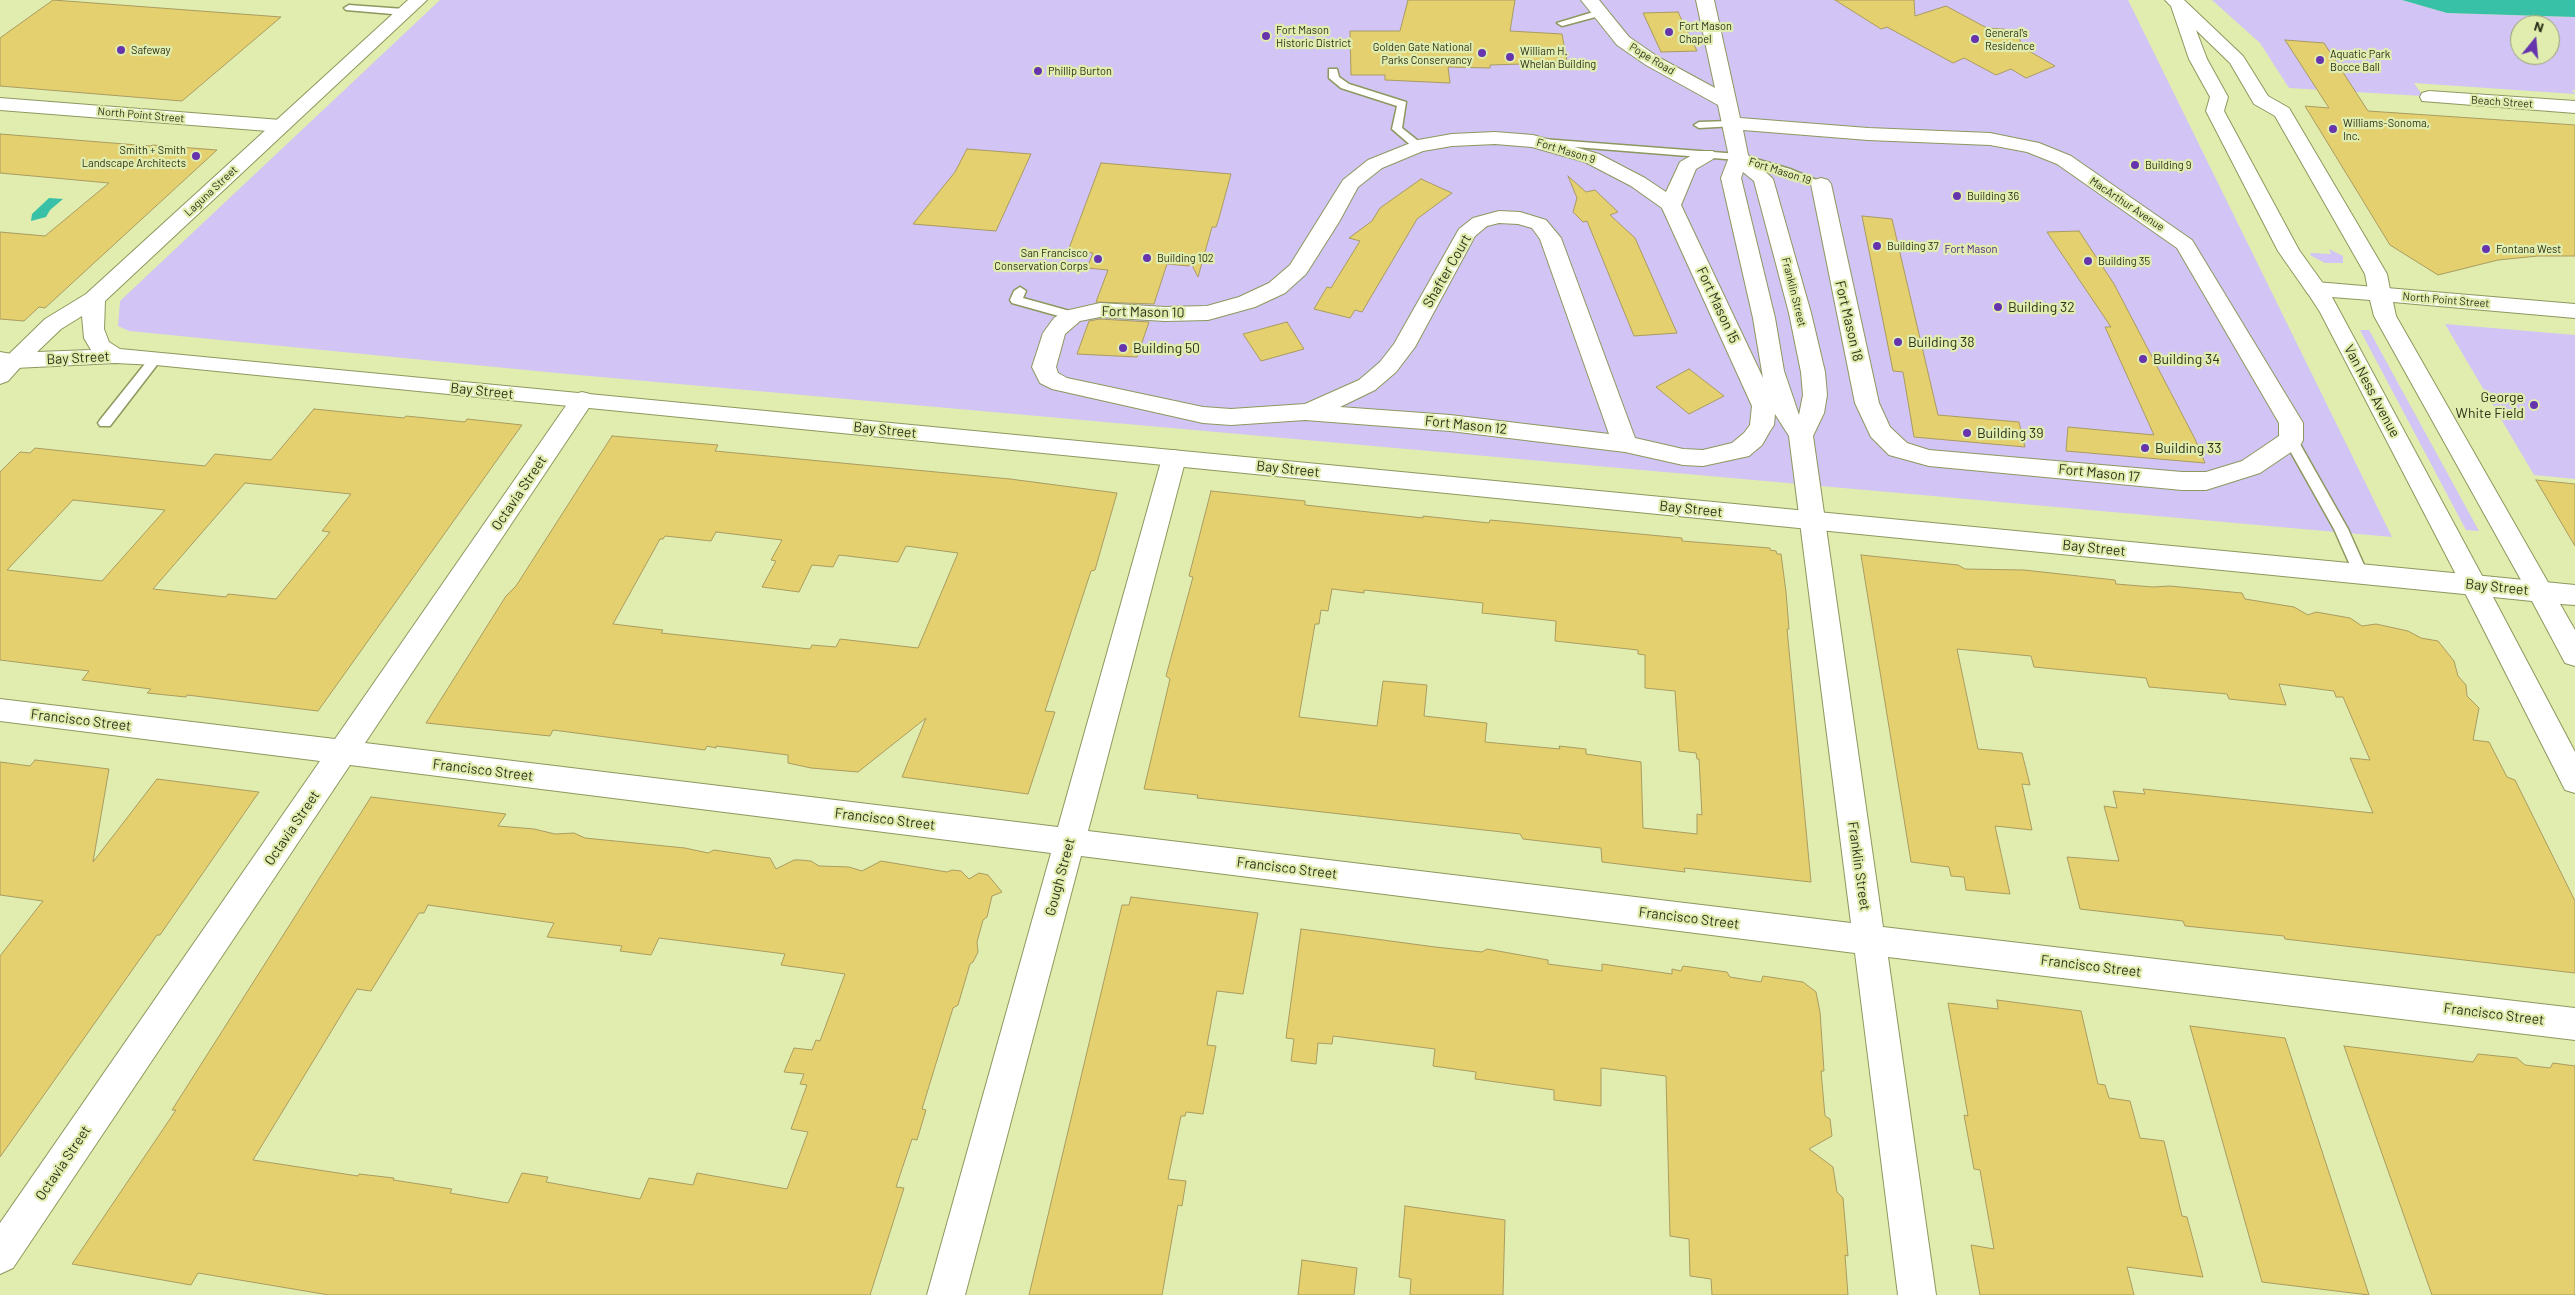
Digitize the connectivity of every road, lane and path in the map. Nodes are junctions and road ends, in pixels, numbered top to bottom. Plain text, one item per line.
1 (418, 0) edge
2 (1705, 0) edge
3 (2175, 1) edge
4 (1595, 7) edge
5 (349, 8) dead end
6 (404, 12) junction
7 (1562, 23) dead end
8 (1333, 71) dead end
9 (2219, 97) junction
10 (2429, 97) dead end
11 (2260, 100) junction
12 (1727, 102) junction
13 (0, 104) edge
14 (2575, 107) edge
15 (1731, 124) junction
16 (1699, 125) dead end
17 (281, 126) junction
18 (1534, 141) junction
19 (1418, 146) junction
20 (1706, 155) junction
21 (1739, 158) junction
22 (1821, 184) joint
23 (1671, 205) junction
24 (2316, 289) junction
25 (1020, 291) dead end
26 (2380, 295) junction
27 (94, 299) junction
28 (2575, 311) edge
29 (1073, 316) junction
30 (115, 356) junction
31 (156, 358) junction
32 (5, 365) edge
33 (582, 400) junction
34 (1764, 406) joint
35 (1305, 412) junction
36 (105, 423) dead end
37 (1801, 436) junction
38 (2291, 440) junction
39 (1625, 444) junction
40 (1898, 449) joint
41 (1174, 458) junction
42 (1812, 520) junction
43 (2361, 574) junction
44 (2474, 585) junction
45 (2540, 591) junction
46 (2575, 595) edge
47 (2575, 655) edge
48 (0, 710) edge
49 (343, 752) junction
50 (2575, 781) edge
51 (1070, 842) junction
52 (1869, 940) junction
53 (2575, 1024) edge
54 (0, 1255) edge
55 (946, 1295) edge
56 (1917, 1295) edge

1 - 6 street, Laguna Street
2 - 12 street
3 - 9 street, Van Ness Avenue
3 - 11 street, Van Ness Avenue
4 - 7 lane
4 - 12 street, Pope Road
5 - 6 lane
6 - 17 street, Laguna Street
8 - 19 lane
9 - 11 street
9 - 24 street, Van Ness Avenue
10 - 14 street, Beach Street
11 - 26 street
12 - 15 street
13 - 17 street, North Point Street
15 - 16 lane, MacArthur Avenue
15 - 21 street
15 - 38 street, MacArthur Avenue
17 - 27 street, Laguna Street
18 - 19 street, Fort Mason 9
18 - 20 lane, Fort Mason 19
18 - 23 street, Fort Mason 9
19 - 29 street, Fort Mason 10
20 - 21 lane, Fort Mason 19
20 - 23 street
21 - 22 lane, Fort Mason 19
21 - 37 street, Franklin Street
21 - 37 street, Franklin Street
22 - 40 street, Fort Mason 18
23 - 34 street, Fort Mason 15
24 - 26 street, North Point Street
24 - 44 street, Van Ness Avenue
25 - 29 lane
26 - 28 street, North Point Street
26 - 45 street
27 - 30 street
27 - 32 street, Laguna Street
29 - 35 street, Fort Mason 10
30 - 31 street, Bay Street
30 - 32 street, Bay Street
31 - 33 street, Bay Street
31 - 36 lane
33 - 41 street, Bay Street
33 - 49 street, Octavia Street
34 - 39 street, Fort Mason 12
35 - 39 street, Fort Mason 12
35 - 39 street, Shafter Court
37 - 42 street, Franklin Street
38 - 40 street, Fort Mason 17
38 - 43 lane, MacArthur Avenue
41 - 42 street, Bay Street
41 - 51 street, Gough Street
42 - 43 street, Bay Street
42 - 52 street, Franklin Street
43 - 44 street, Bay Street
44 - 45 street, Bay Street
44 - 50 street, Van Ness Avenue
45 - 46 street, Bay Street
45 - 47 street
48 - 49 street, Francisco Street
49 - 51 street, Francisco Street
49 - 54 street, Octavia Street
51 - 52 street, Francisco Street
51 - 55 street, Gough Street
52 - 53 street, Francisco Street
52 - 56 street, Franklin Street

